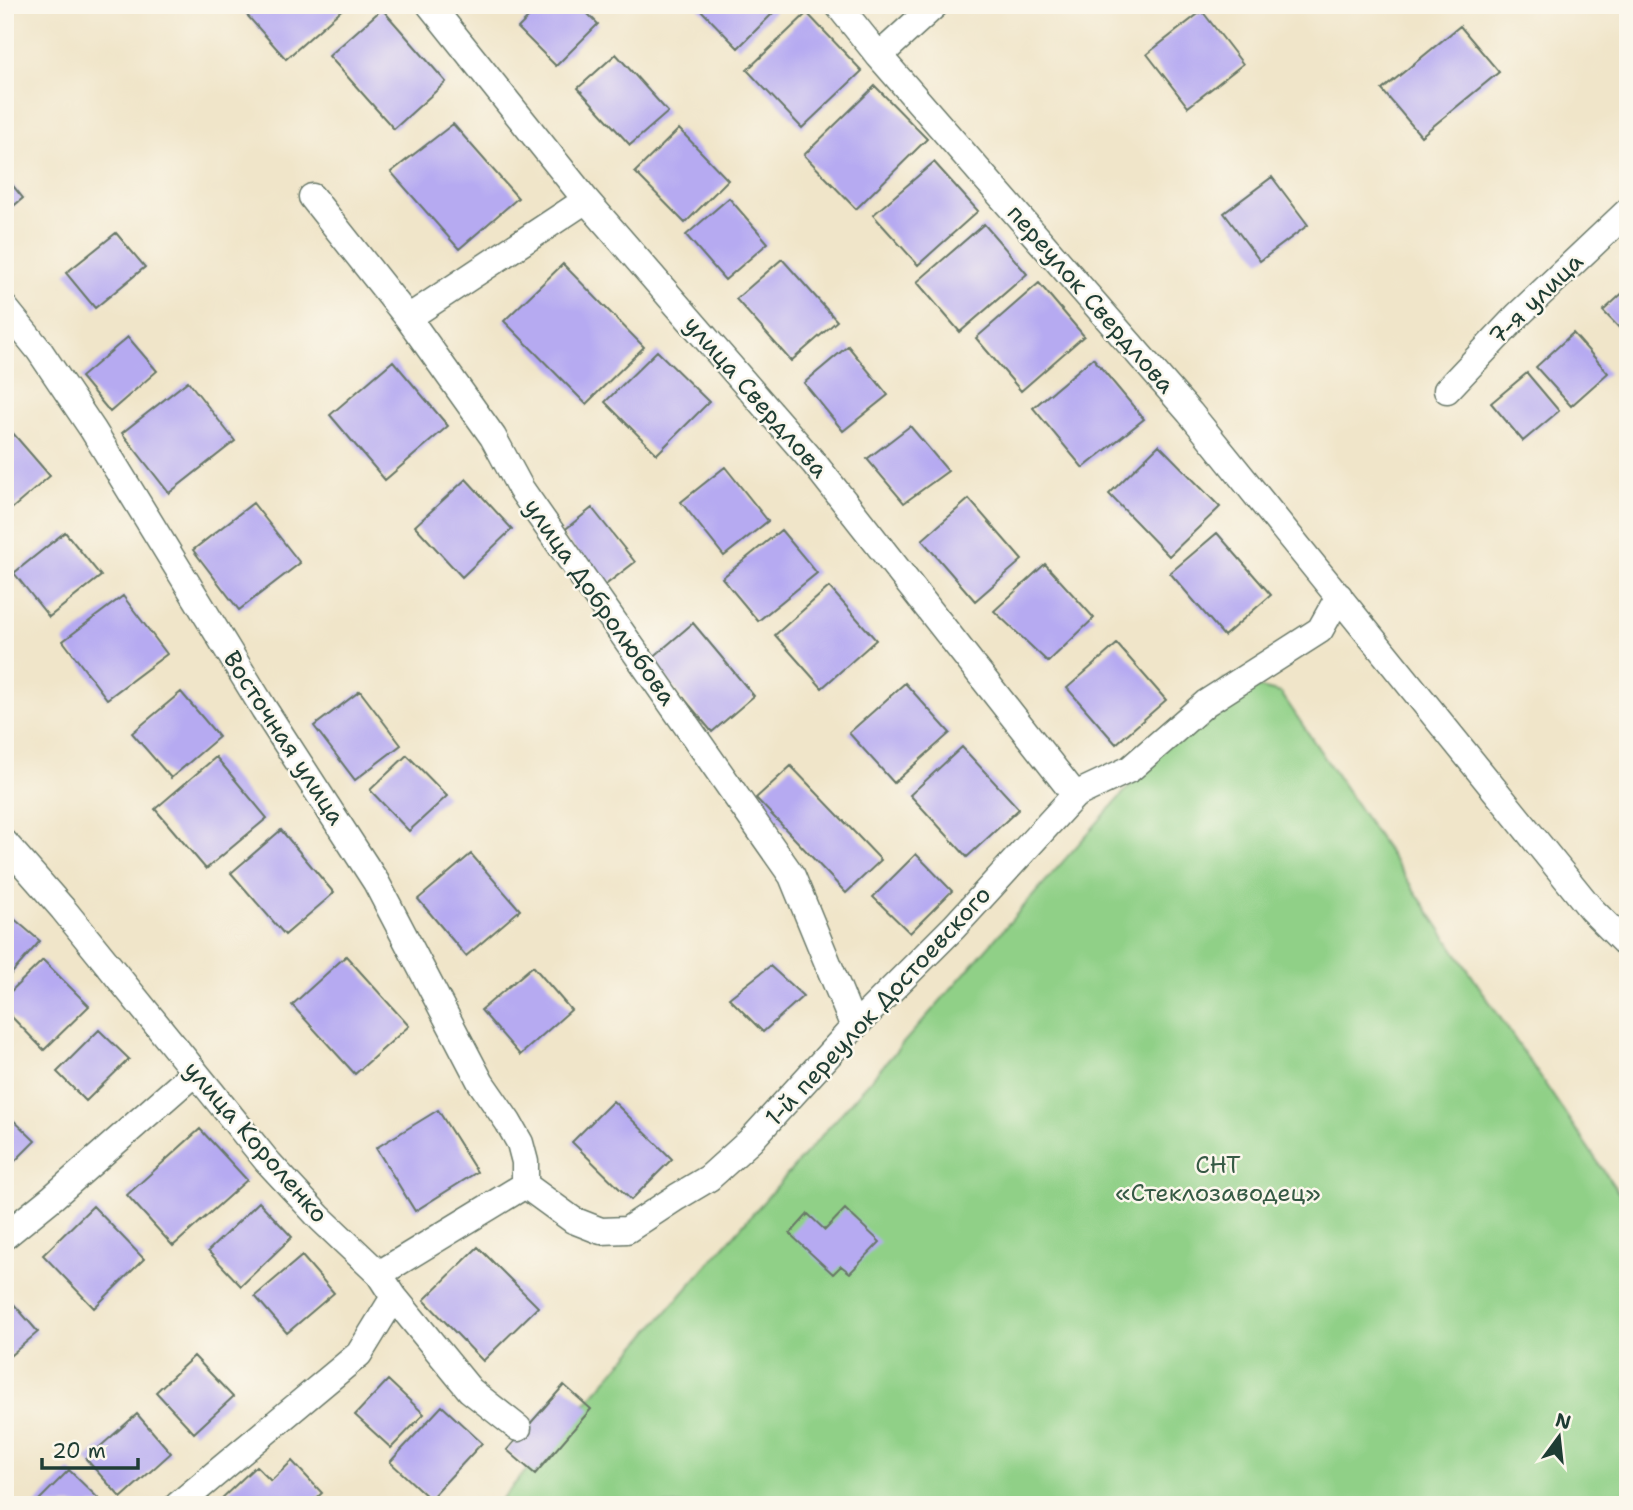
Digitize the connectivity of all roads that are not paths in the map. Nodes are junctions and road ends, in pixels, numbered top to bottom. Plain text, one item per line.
1 (430, 5) edge
2 (838, 5) edge
3 (935, 5) edge
4 (879, 56) junction
5 (312, 197) dead end
6 (586, 200) junction
7 (1628, 211) edge
8 (5, 308) edge
9 (408, 318) junction
10 (1447, 390) dead end
11 (1339, 596) junction
12 (1075, 795) junction
13 (5, 844) edge
14 (1628, 946) edge
15 (854, 1027) junction
16 (194, 1073) junction
17 (525, 1185) junction
18 (5, 1236) edge
19 (379, 1273) junction
20 (394, 1297) junction
21 (518, 1428) dead end
22 (178, 1505) edge

1 - 6 street, улица Свердлова
2 - 4 street, переулок Свердлова
3 - 4 street
4 - 11 street, переулок Свердлова
5 - 9 street, улица Добролюбова
6 - 9 street
6 - 12 street, улица Свердлова
7 - 10 street, 7-я улица
8 - 17 street, Восточная улица
9 - 15 street, улица Добролюбова
11 - 12 street, 1-й переулок Достоевского
11 - 14 street, переулок Свердлова
12 - 15 street, 1-й переулок Достоевского
13 - 16 street, улица Короленко
15 - 17 street, 1-й переулок Достоевского
16 - 18 street
16 - 19 street, улица Короленко
17 - 19 street
19 - 20 street, улица Короленко
20 - 21 street, улица Короленко
20 - 22 street

